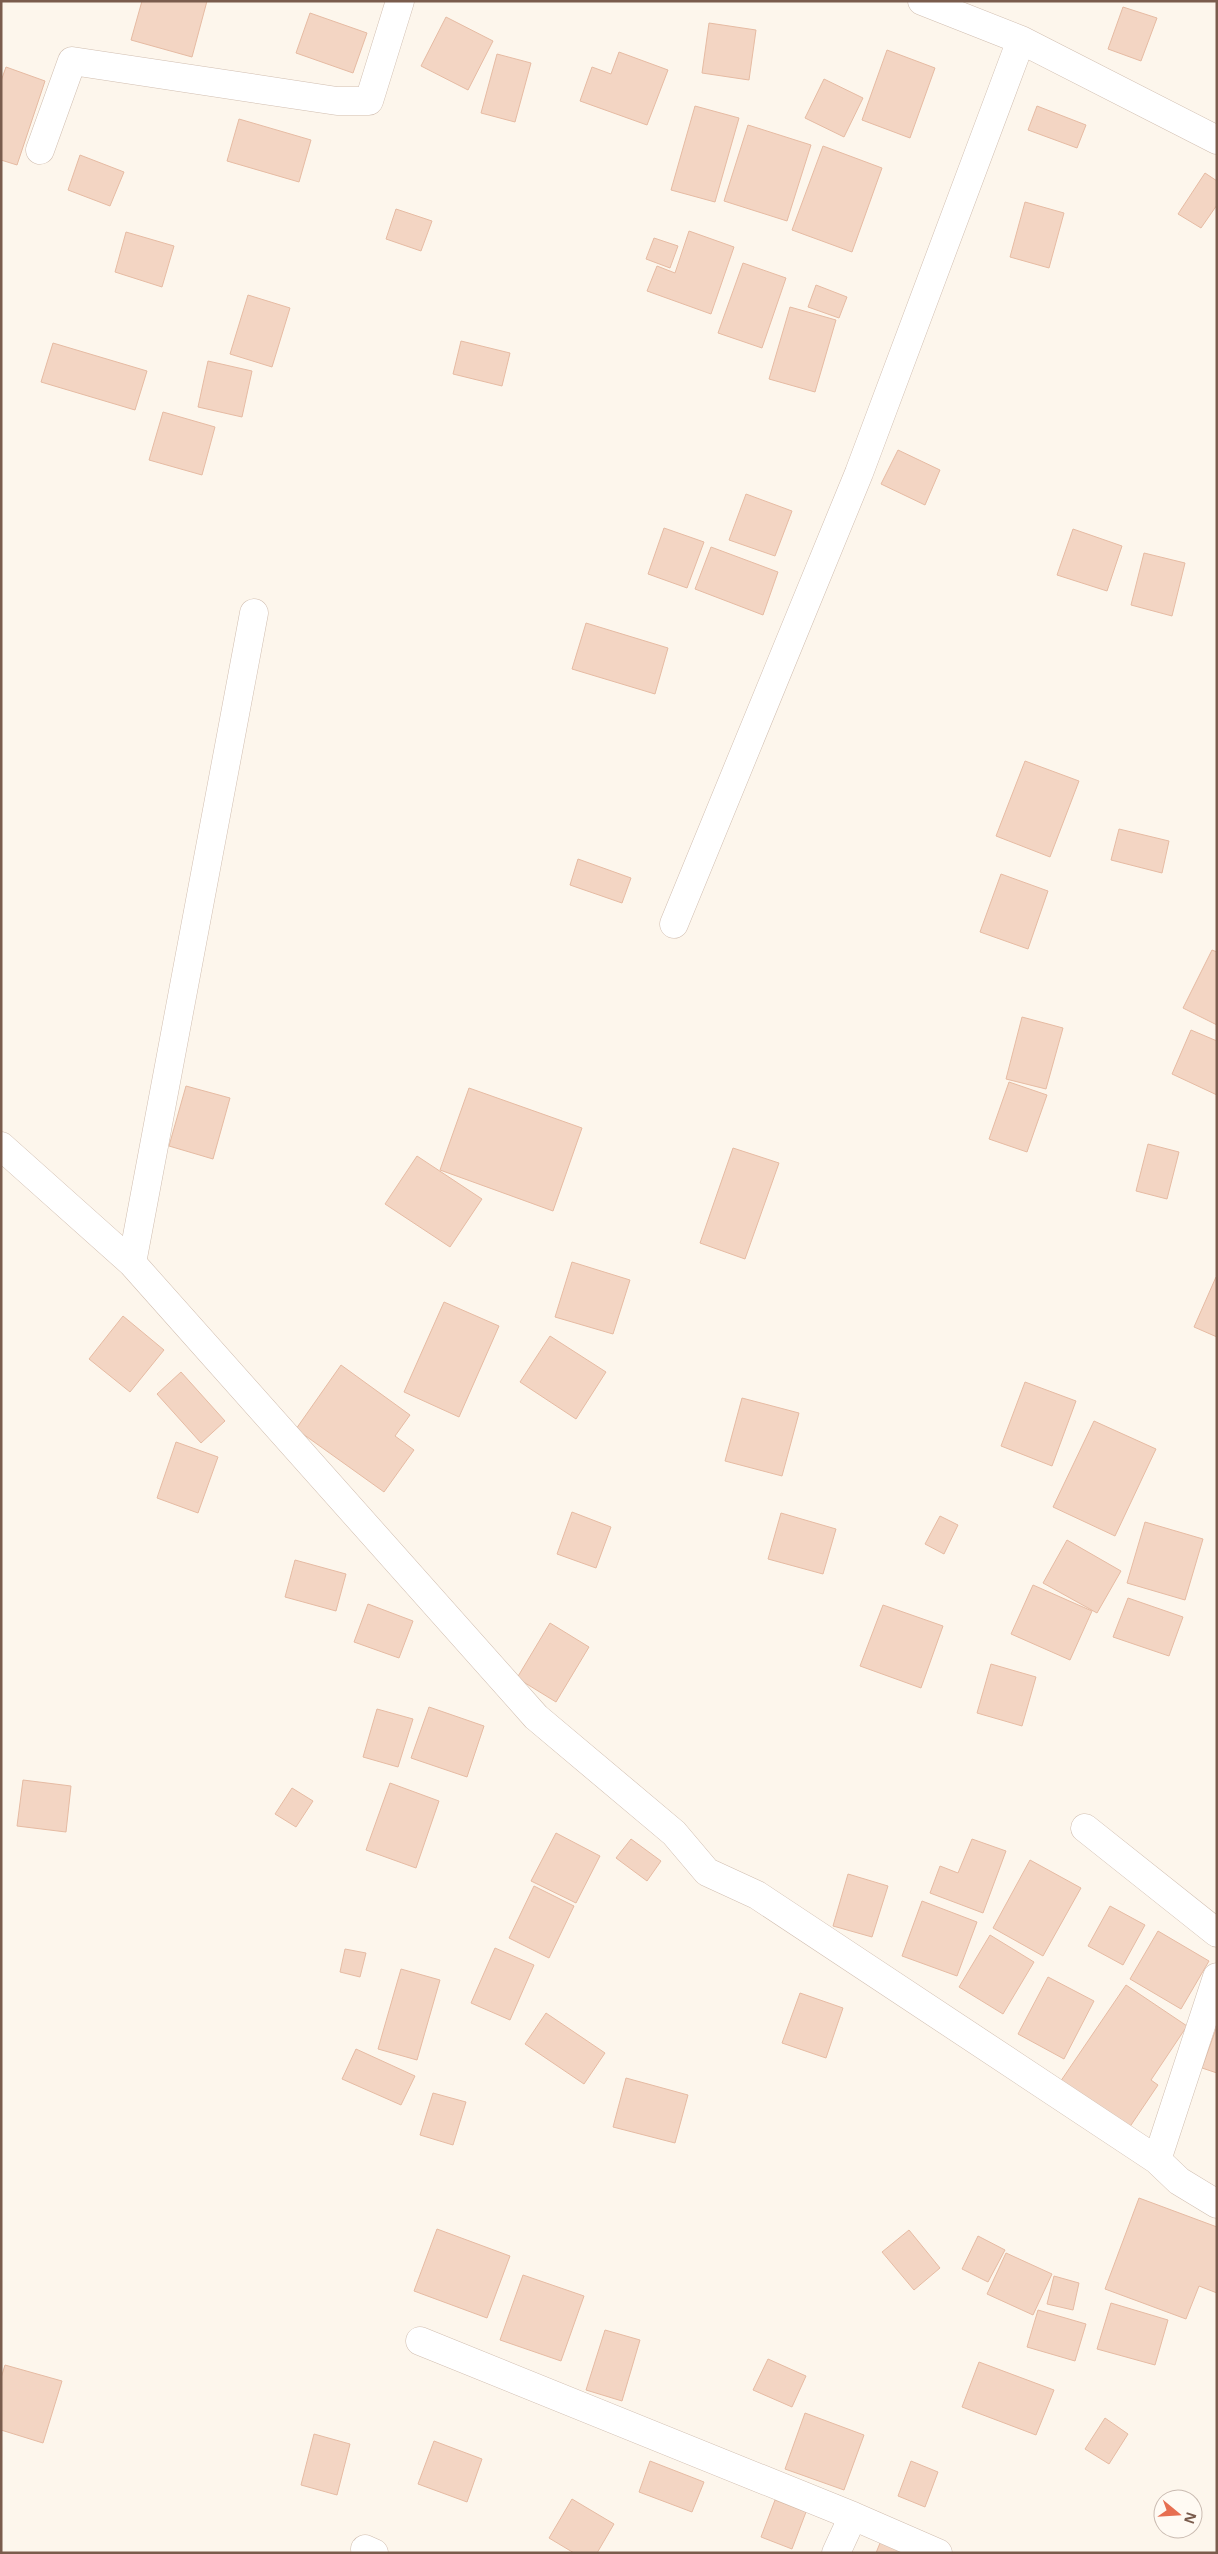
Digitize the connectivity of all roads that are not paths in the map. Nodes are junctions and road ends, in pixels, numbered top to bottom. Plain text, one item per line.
1 (400, 1) edge
2 (922, 1) edge
3 (1021, 40) junction
4 (1217, 140) edge
5 (40, 150) dead end
6 (254, 613) dead end
7 (674, 924) dead end
8 (1, 1146) edge
9 (132, 1263) junction
10 (1085, 1828) dead end
11 (1217, 1933) edge
12 (1217, 1977) edge
13 (1157, 2160) junction
14 (1217, 2204) edge
15 (420, 2341) dead end
16 (853, 2516) junction
17 (836, 2553) edge
18 (938, 2553) edge

1 - 5 street
2 - 3 street
3 - 4 street
3 - 7 street
6 - 9 street
8 - 9 street
9 - 13 street
10 - 11 street
12 - 13 street
13 - 14 street
15 - 16 street
16 - 17 street
16 - 18 street

